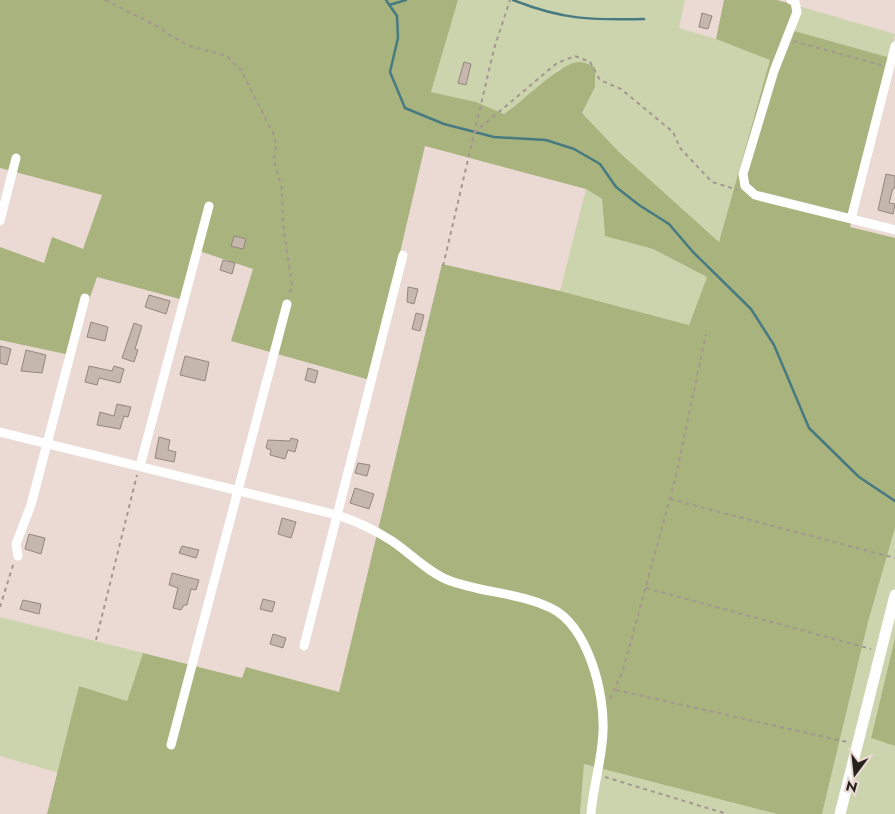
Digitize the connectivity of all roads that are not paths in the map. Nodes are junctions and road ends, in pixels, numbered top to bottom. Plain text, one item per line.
1 (791, 0) edge
2 (895, 46) edge
3 (16, 158) dead end
4 (209, 206) dead end
5 (851, 219) junction
6 (0, 221) edge
7 (895, 230) edge
8 (403, 255) dead end
9 (85, 298) dead end
10 (287, 304) road end
11 (0, 432) edge
12 (47, 443) junction
13 (140, 466) junction
14 (238, 490) junction
15 (337, 515) junction
16 (18, 556) road end
17 (895, 594) edge
18 (304, 646) dead end
19 (171, 745) dead end
20 (591, 814) edge
21 (840, 814) edge

1 - 5 street
2 - 5 street
3 - 6 street
4 - 13 street
5 - 7 street
8 - 15 street
9 - 12 street
10 - 14 street
11 - 12 street
12 - 13 street
12 - 16 street
13 - 14 street
14 - 15 street
14 - 19 street
15 - 18 street
15 - 20 street
17 - 21 street

